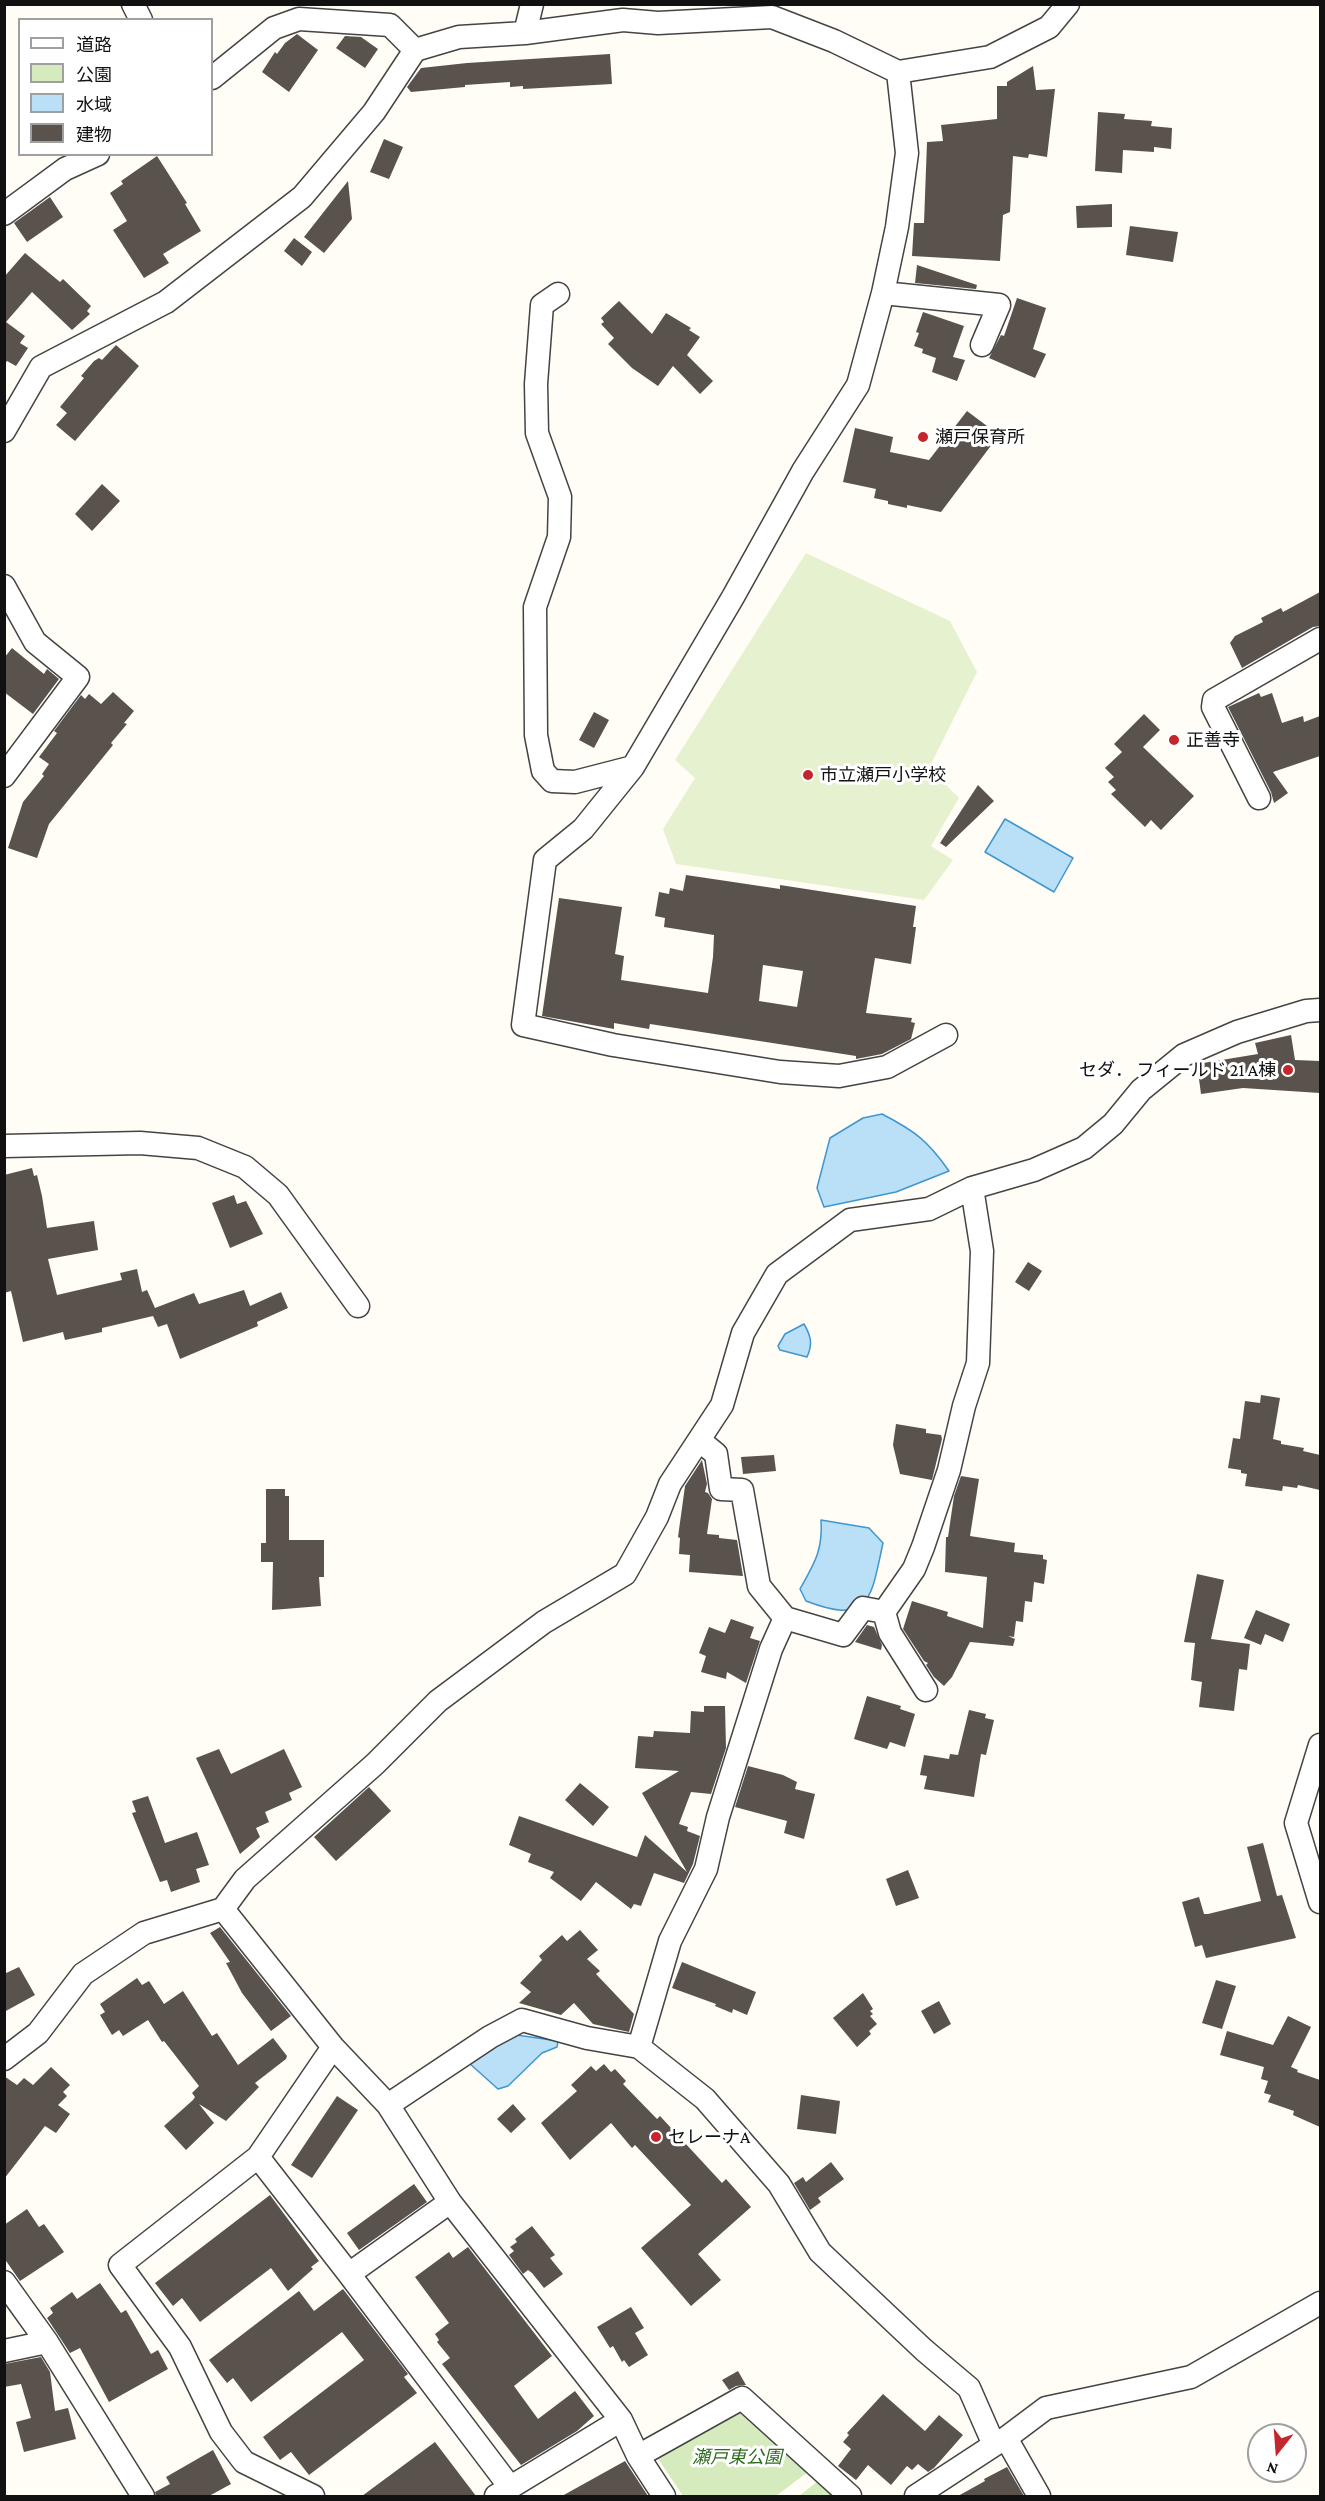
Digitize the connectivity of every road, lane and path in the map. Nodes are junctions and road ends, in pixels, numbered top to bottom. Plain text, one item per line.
1 (133, 4) edge
2 (532, 4) edge
3 (1068, 4) edge
4 (770, 11) edge
5 (140, 18) edge
6 (525, 33) junction
7 (415, 50) junction
8 (898, 72) junction
9 (213, 77) edge
10 (94, 156) edge
11 (4, 214) edge
12 (883, 293) junction
13 (558, 294) dead end
14 (982, 345) dead end
15 (4, 431) edge
16 (4, 586) edge
17 (1320, 639) edge
18 (633, 767) junction
19 (4, 776) edge
20 (1259, 798) dead end
21 (1320, 1010) edge
22 (945, 1035) dead end
23 (4, 1146) edge
24 (972, 1188) junction
25 (358, 1306) dead end
26 (699, 1440) junction
27 (884, 1612) junction
28 (784, 1618) junction
29 (926, 1690) dead end
30 (1320, 1745) edge
31 (1320, 1902) edge
32 (223, 1909) junction
33 (333, 2047) junction
34 (639, 2047) junction
35 (4, 2059) edge
36 (388, 2105) junction
37 (258, 2157) junction
38 (450, 2202) junction
39 (349, 2274) junction
40 (4, 2282) edge
41 (1320, 2303) edge
42 (47, 2342) junction
43 (4, 2352) edge
44 (621, 2420) junction
45 (1000, 2442) junction
46 (638, 2456) junction
47 (503, 2492) edge
48 (143, 2496) edge
49 (312, 2496) edge
50 (664, 2496) edge
51 (850, 2496) edge
52 (915, 2496) edge
53 (1039, 2496) edge

1 - 5 street
2 - 6 street
3 - 8 street
4 - 6 street
4 - 8 street
6 - 7 street
7 - 9 street
7 - 15 street
8 - 12 street
10 - 11 street
12 - 14 street
12 - 18 street
13 - 18 street
16 - 19 street
17 - 20 street
18 - 22 street
21 - 24 street
23 - 25 street
24 - 26 street
24 - 27 street
26 - 28 street
26 - 32 street
27 - 28 street
27 - 29 street
28 - 34 street
30 - 31 street
32 - 33 street
32 - 35 street
33 - 36 street
33 - 37 street
34 - 36 street
34 - 45 street
36 - 38 street
37 - 39 street
37 - 49 street
38 - 39 street
38 - 44 street
39 - 47 street
40 - 42 street
41 - 45 street
42 - 43 street
42 - 48 street
44 - 46 street
44 - 47 street
45 - 52 street
45 - 53 street
46 - 50 street
46 - 51 street

